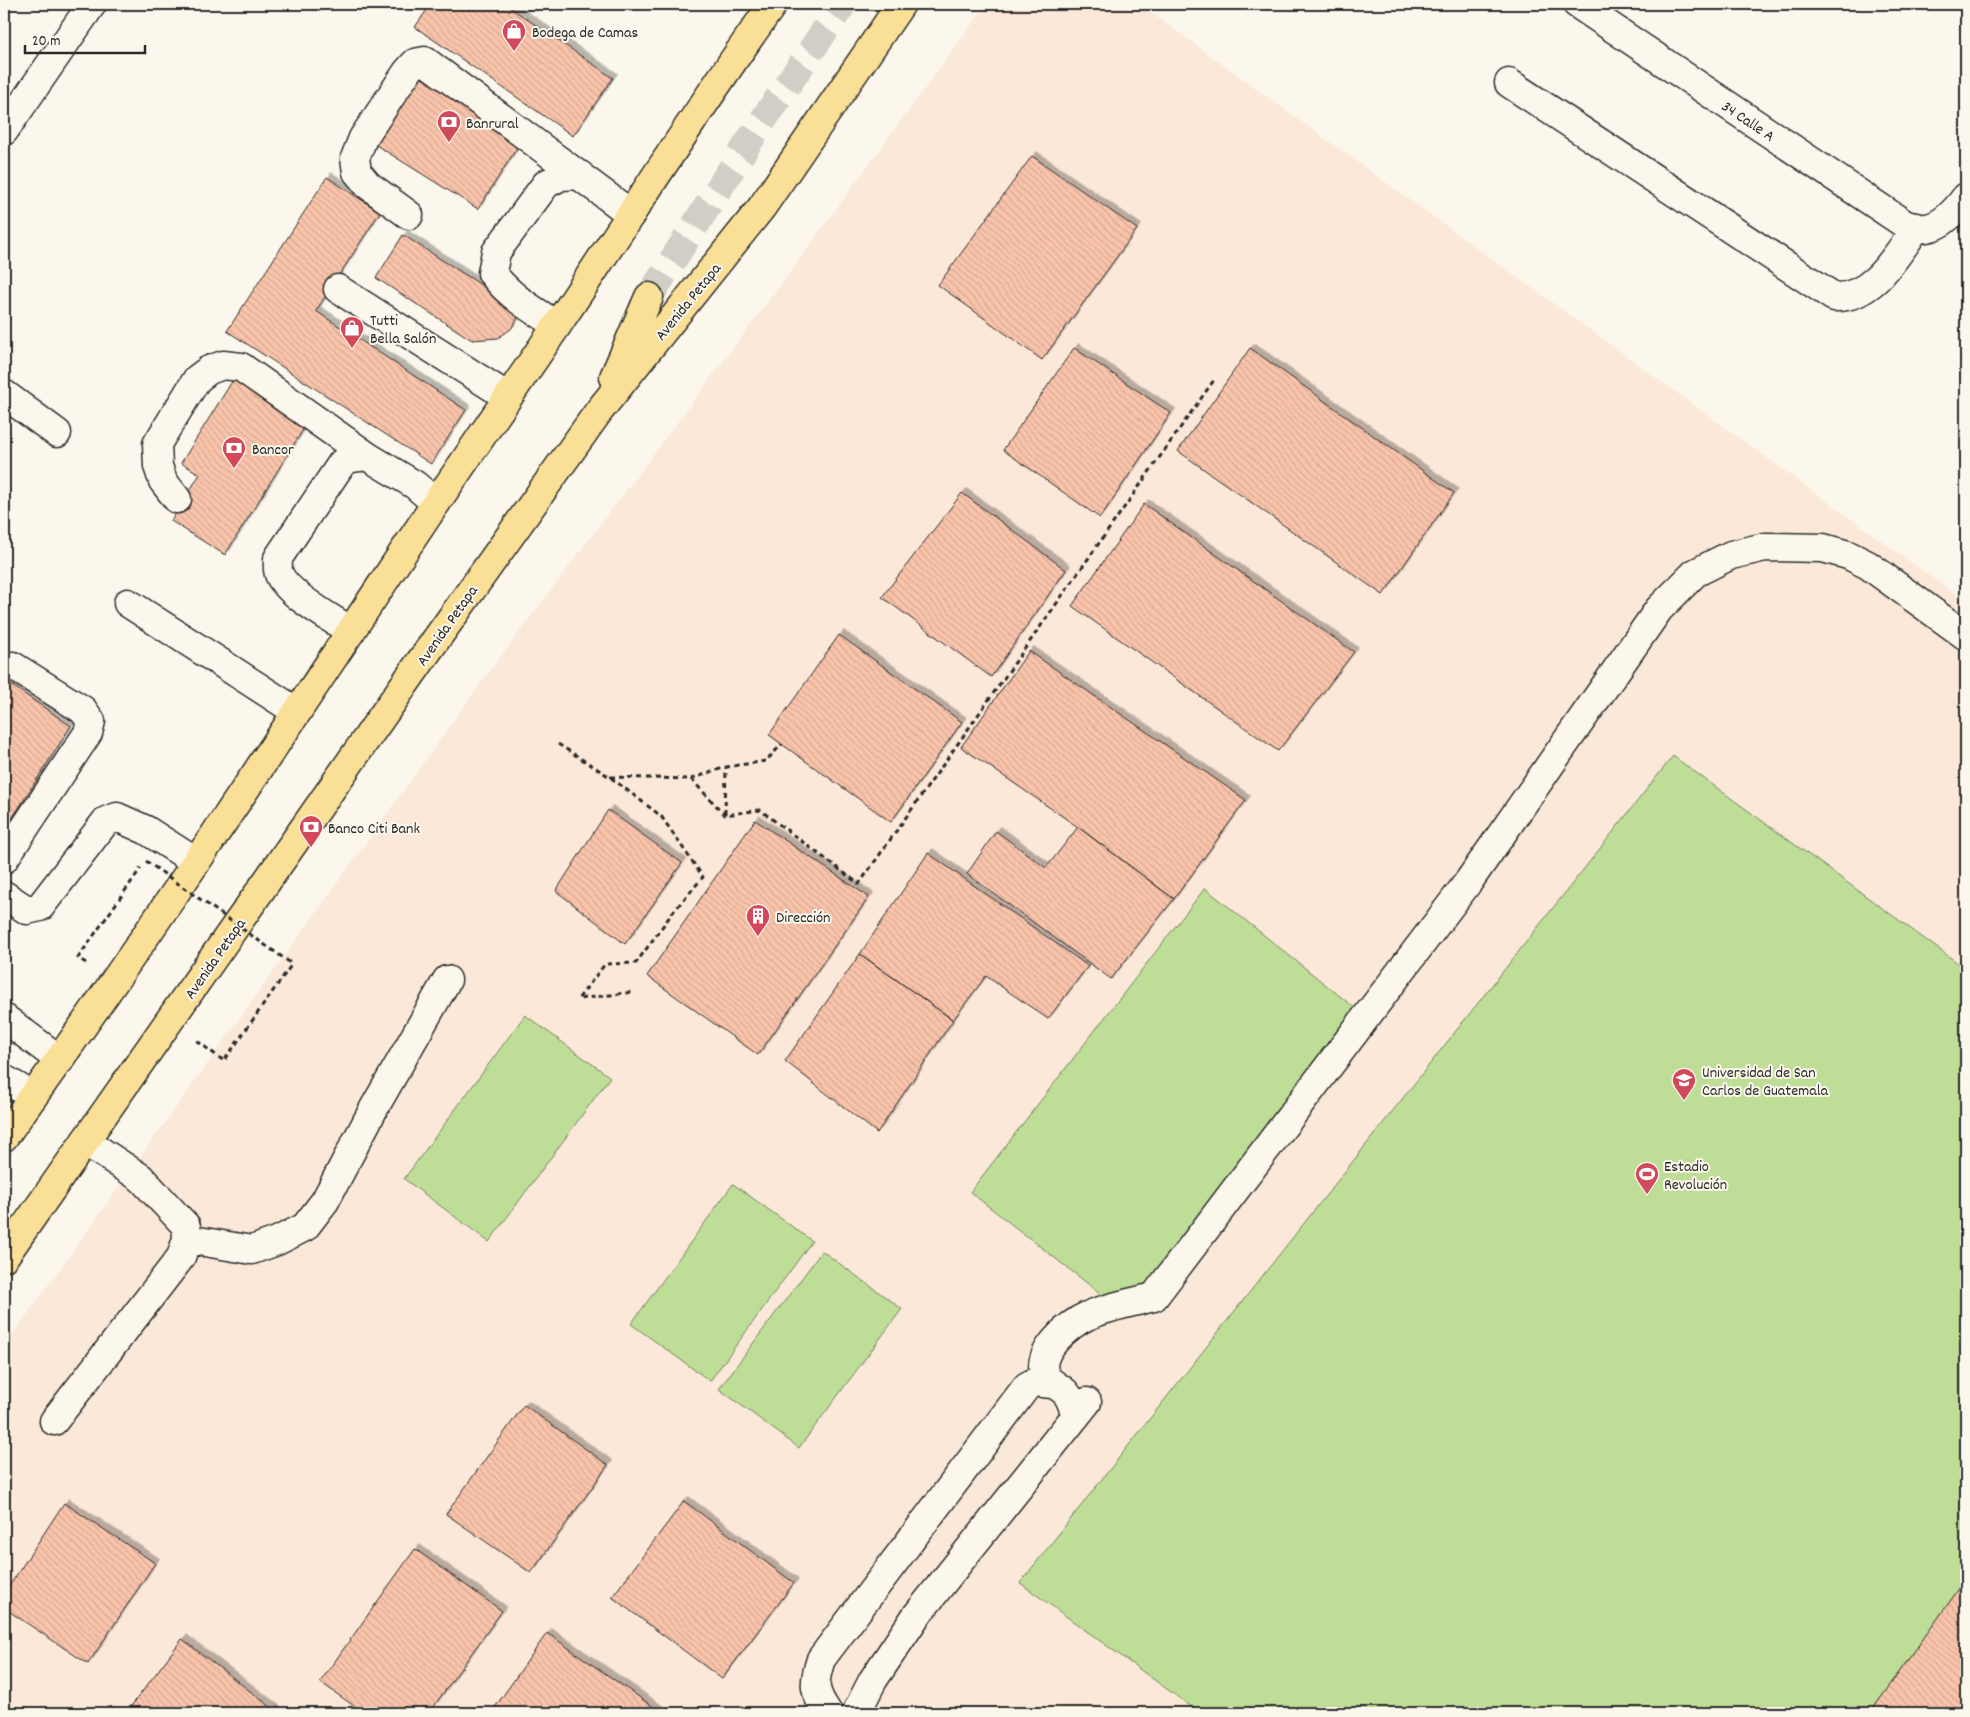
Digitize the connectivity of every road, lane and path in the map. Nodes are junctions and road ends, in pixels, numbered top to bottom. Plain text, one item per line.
1 (92, 4) edge
2 (773, 4) edge
3 (792, 4) edge
4 (901, 4) edge
5 (1576, 4) edge
6 (722, 75) junction
7 (1509, 83) dead end
8 (4, 131) edge
9 (580, 175) junction
10 (1966, 197) edge
11 (631, 214) junction
12 (409, 215) dead end
13 (1921, 228) junction
14 (338, 289) dead end
15 (649, 297) tunnel mouth
16 (557, 325) junction
17 (1214, 380) dead end
18 (4, 394) edge
19 (508, 397) junction
20 (599, 410) junction
21 (57, 432) dead end
22 (367, 456) junction
23 (177, 499) dead end
24 (436, 503) junction
25 (128, 603) dead end
26 (351, 631) junction
27 (1966, 636) edge
28 (4, 666) edge
29 (297, 712) junction
30 (558, 744) dead end
31 (782, 744) dead end
32 (726, 767) junction
33 (610, 777) junction
34 (691, 779) junction
35 (725, 815) junction
36 (4, 859) edge
37 (196, 862) junction
38 (4, 895) edge
39 (78, 958) dead end
40 (447, 980) dead end
41 (634, 992) dead end
42 (4, 1018) edge
43 (60, 1060) junction
44 (224, 1060) dead end
45 (4, 1079) edge
46 (33, 1096) junction
47 (4, 1137) edge
48 (86, 1141) junction
49 (187, 1239) junction
50 (4, 1257) edge
51 (1052, 1384) junction
52 (54, 1421) dead end
53 (828, 1713) edge
54 (856, 1713) edge

1 - 8 street
2 - 6 main road
3 - 6 main road
4 - 20 main road, Avenida Petapa
5 - 13 street, 34 Calle A
6 - 11 main road
7 - 13 street
9 - 11 street
9 - 12 street
9 - 16 street
10 - 13 street
11 - 16 main road
14 - 19 street
15 - 20 main road
16 - 19 main road
17 - 35 path
18 - 21 street
19 - 24 main road
20 - 48 main road, Avenida Petapa
22 - 23 street
22 - 24 street
22 - 26 street
24 - 26 main road
25 - 29 street
26 - 29 main road
27 - 51 street
28 - 36 street
29 - 37 main road
30 - 33 path
31 - 32 path
32 - 34 path
32 - 35 path
33 - 34 path
33 - 41 path
34 - 35 path
37 - 38 street
37 - 43 main road
39 - 44 path, bridge
40 - 49 street
42 - 43 street
43 - 46 main road
45 - 46 street
46 - 47 main road
48 - 49 street
48 - 50 main road, Avenida Petapa
49 - 52 street
51 - 53 street
51 - 54 street

